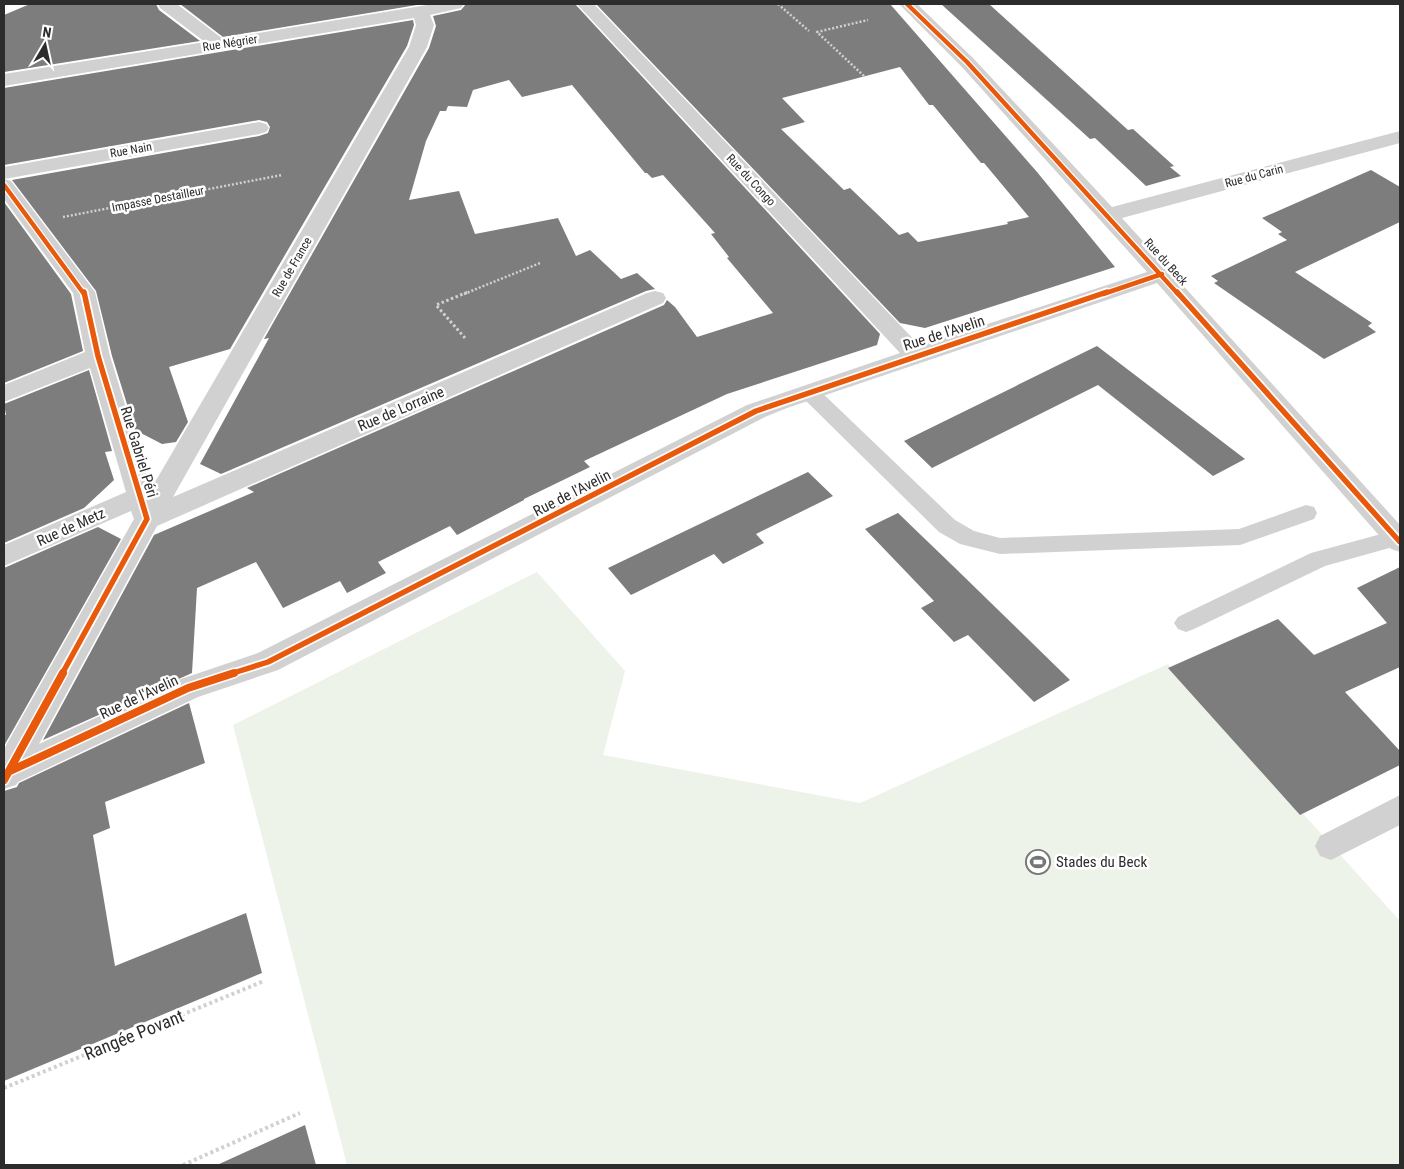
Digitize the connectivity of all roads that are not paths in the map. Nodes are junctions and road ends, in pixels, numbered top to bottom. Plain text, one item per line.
1 (166, 4) edge
2 (455, 4) edge
3 (585, 4) edge
4 (908, 4) edge
5 (420, 12) junction
6 (220, 45) junction
7 (4, 80) edge
8 (259, 128) dead end
9 (1400, 137) edge
10 (4, 173) edge
11 (4, 185) edge
12 (1108, 215) junction
13 (1162, 274) junction
14 (656, 298) dead end
15 (98, 356) junction
16 (916, 356) junction
17 (809, 392) junction
18 (4, 394) edge
19 (143, 508) junction
20 (1306, 513) dead end
21 (1399, 538) edge
22 (4, 556) edge
23 (1186, 623) dead end
24 (5, 775) edge
25 (1400, 809) edge
26 (1330, 846) dead end

1 - 6 street
2 - 5 street, Rue Négrier
3 - 16 street, Rue du Congo
4 - 12 street, Rue du Beck
5 - 6 street, Rue Négrier
5 - 19 street, Rue de France
6 - 7 street, Rue Négrier
8 - 10 street, Rue Nain
9 - 12 street, Rue du Carin
11 - 15 street, Rue Gabriel Péri
12 - 13 street, Rue du Beck
13 - 16 street, Rue de l'Avelin
13 - 21 street, Rue du Beck
14 - 19 street, Rue de Lorraine
15 - 18 street
15 - 19 street, Rue Gabriel Péri
16 - 17 street, Rue de l'Avelin
17 - 20 lane
17 - 24 street, Rue de l'Avelin
19 - 22 street, Rue de Metz
19 - 24 street, Rue Gabriel Péri
21 - 23 lane
25 - 26 street

